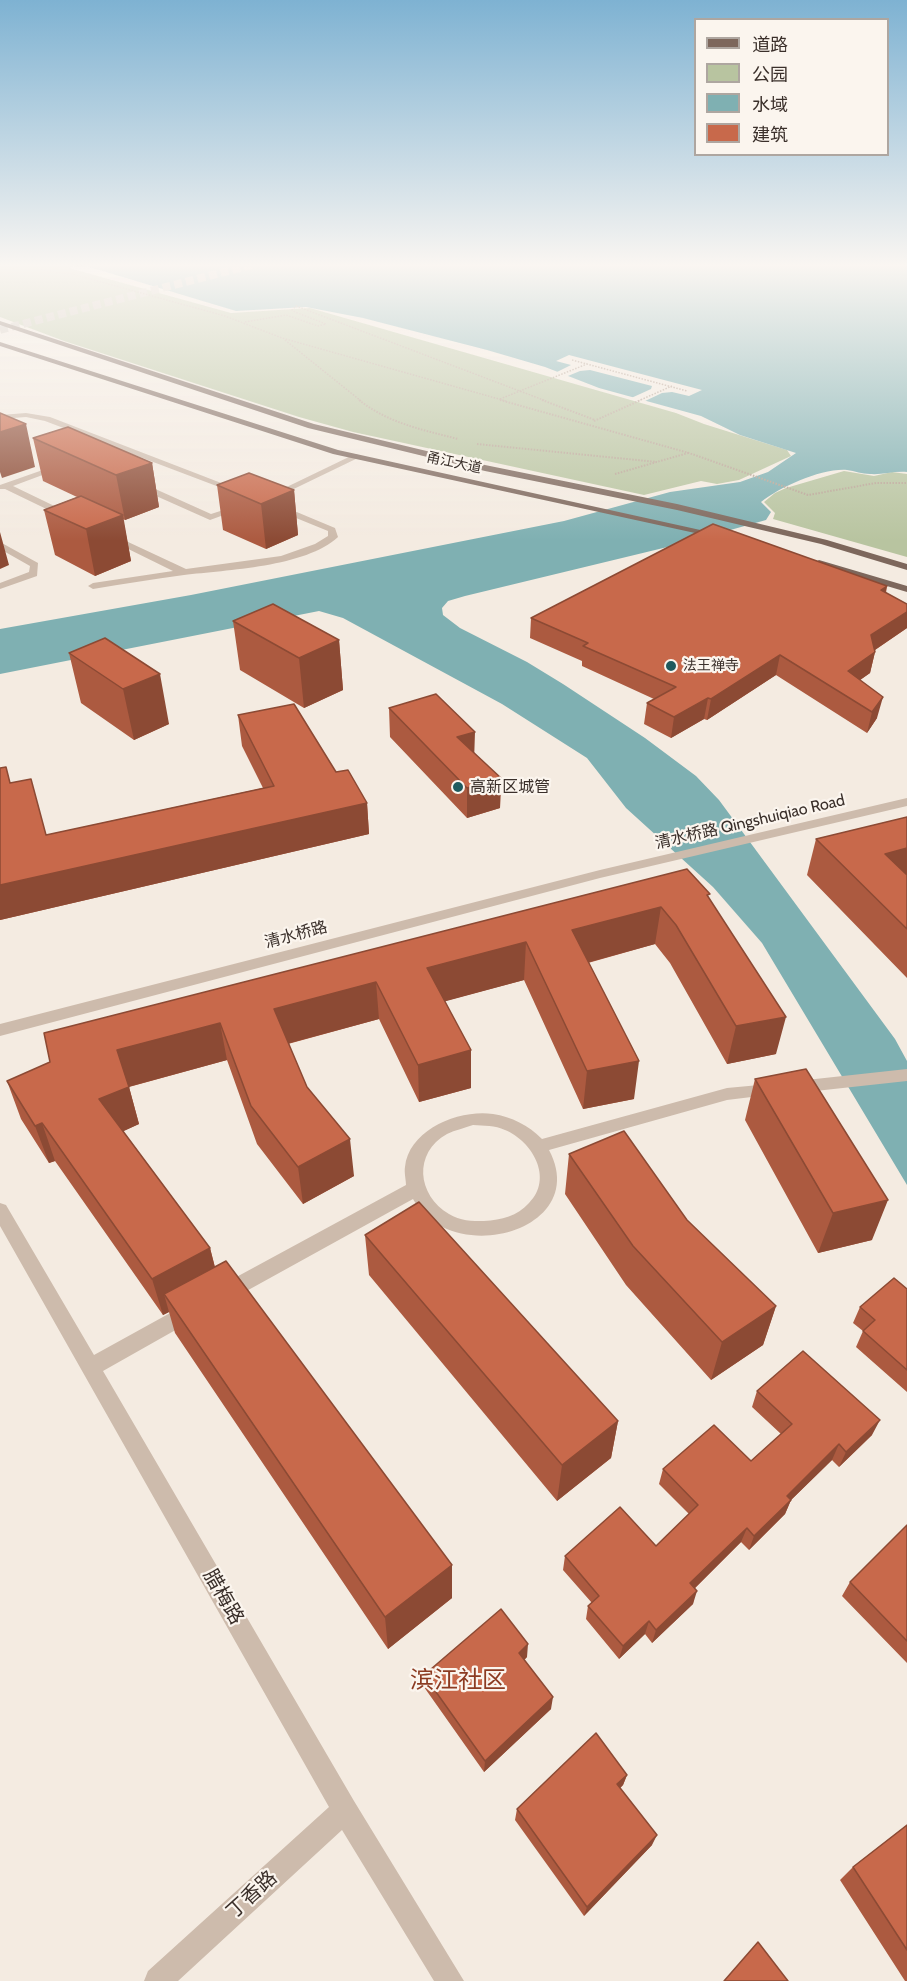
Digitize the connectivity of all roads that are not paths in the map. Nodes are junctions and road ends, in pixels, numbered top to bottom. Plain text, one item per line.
1 (36, 355) edge
2 (98, 355) edge
3 (0, 417) edge
4 (358, 456) junction
5 (57, 461) edge
6 (129, 480) edge
7 (3, 487) edge
8 (80, 521) edge
9 (100, 532) edge
10 (732, 538) edge
11 (0, 545) edge
12 (809, 560) edge
13 (907, 567) edge
14 (185, 572) junction
15 (0, 586) edge
16 (93, 586) dead end
17 (907, 589) edge
18 (907, 802) edge
19 (600, 874) joint
20 (0, 1030) edge
21 (907, 1075) edge
22 (540, 1146) junction
23 (415, 1189) junction
24 (0, 1210) edge
25 (91, 1367) junction
26 (345, 1809) junction
27 (158, 1981) edge
28 (450, 1981) edge

1 - 4 main road, 甬江大道
2 - 13 main road, 甬江大道
3 - 6 street
4 - 10 main road, 甬江大道
4 - 14 street
5 - 7 street
7 - 8 street
9 - 14 street
11 - 15 street
12 - 17 main road
14 - 16 street
18 - 19 street, 清水桥路 Qingshuiqiao Road
19 - 20 street, 清水桥路
21 - 22 street
22 - 23 street
22 - 23 street
23 - 25 street
24 - 25 street, 腊梅路
25 - 26 street, 腊梅路
26 - 27 street, 丁香路
26 - 28 street, 腊梅路

